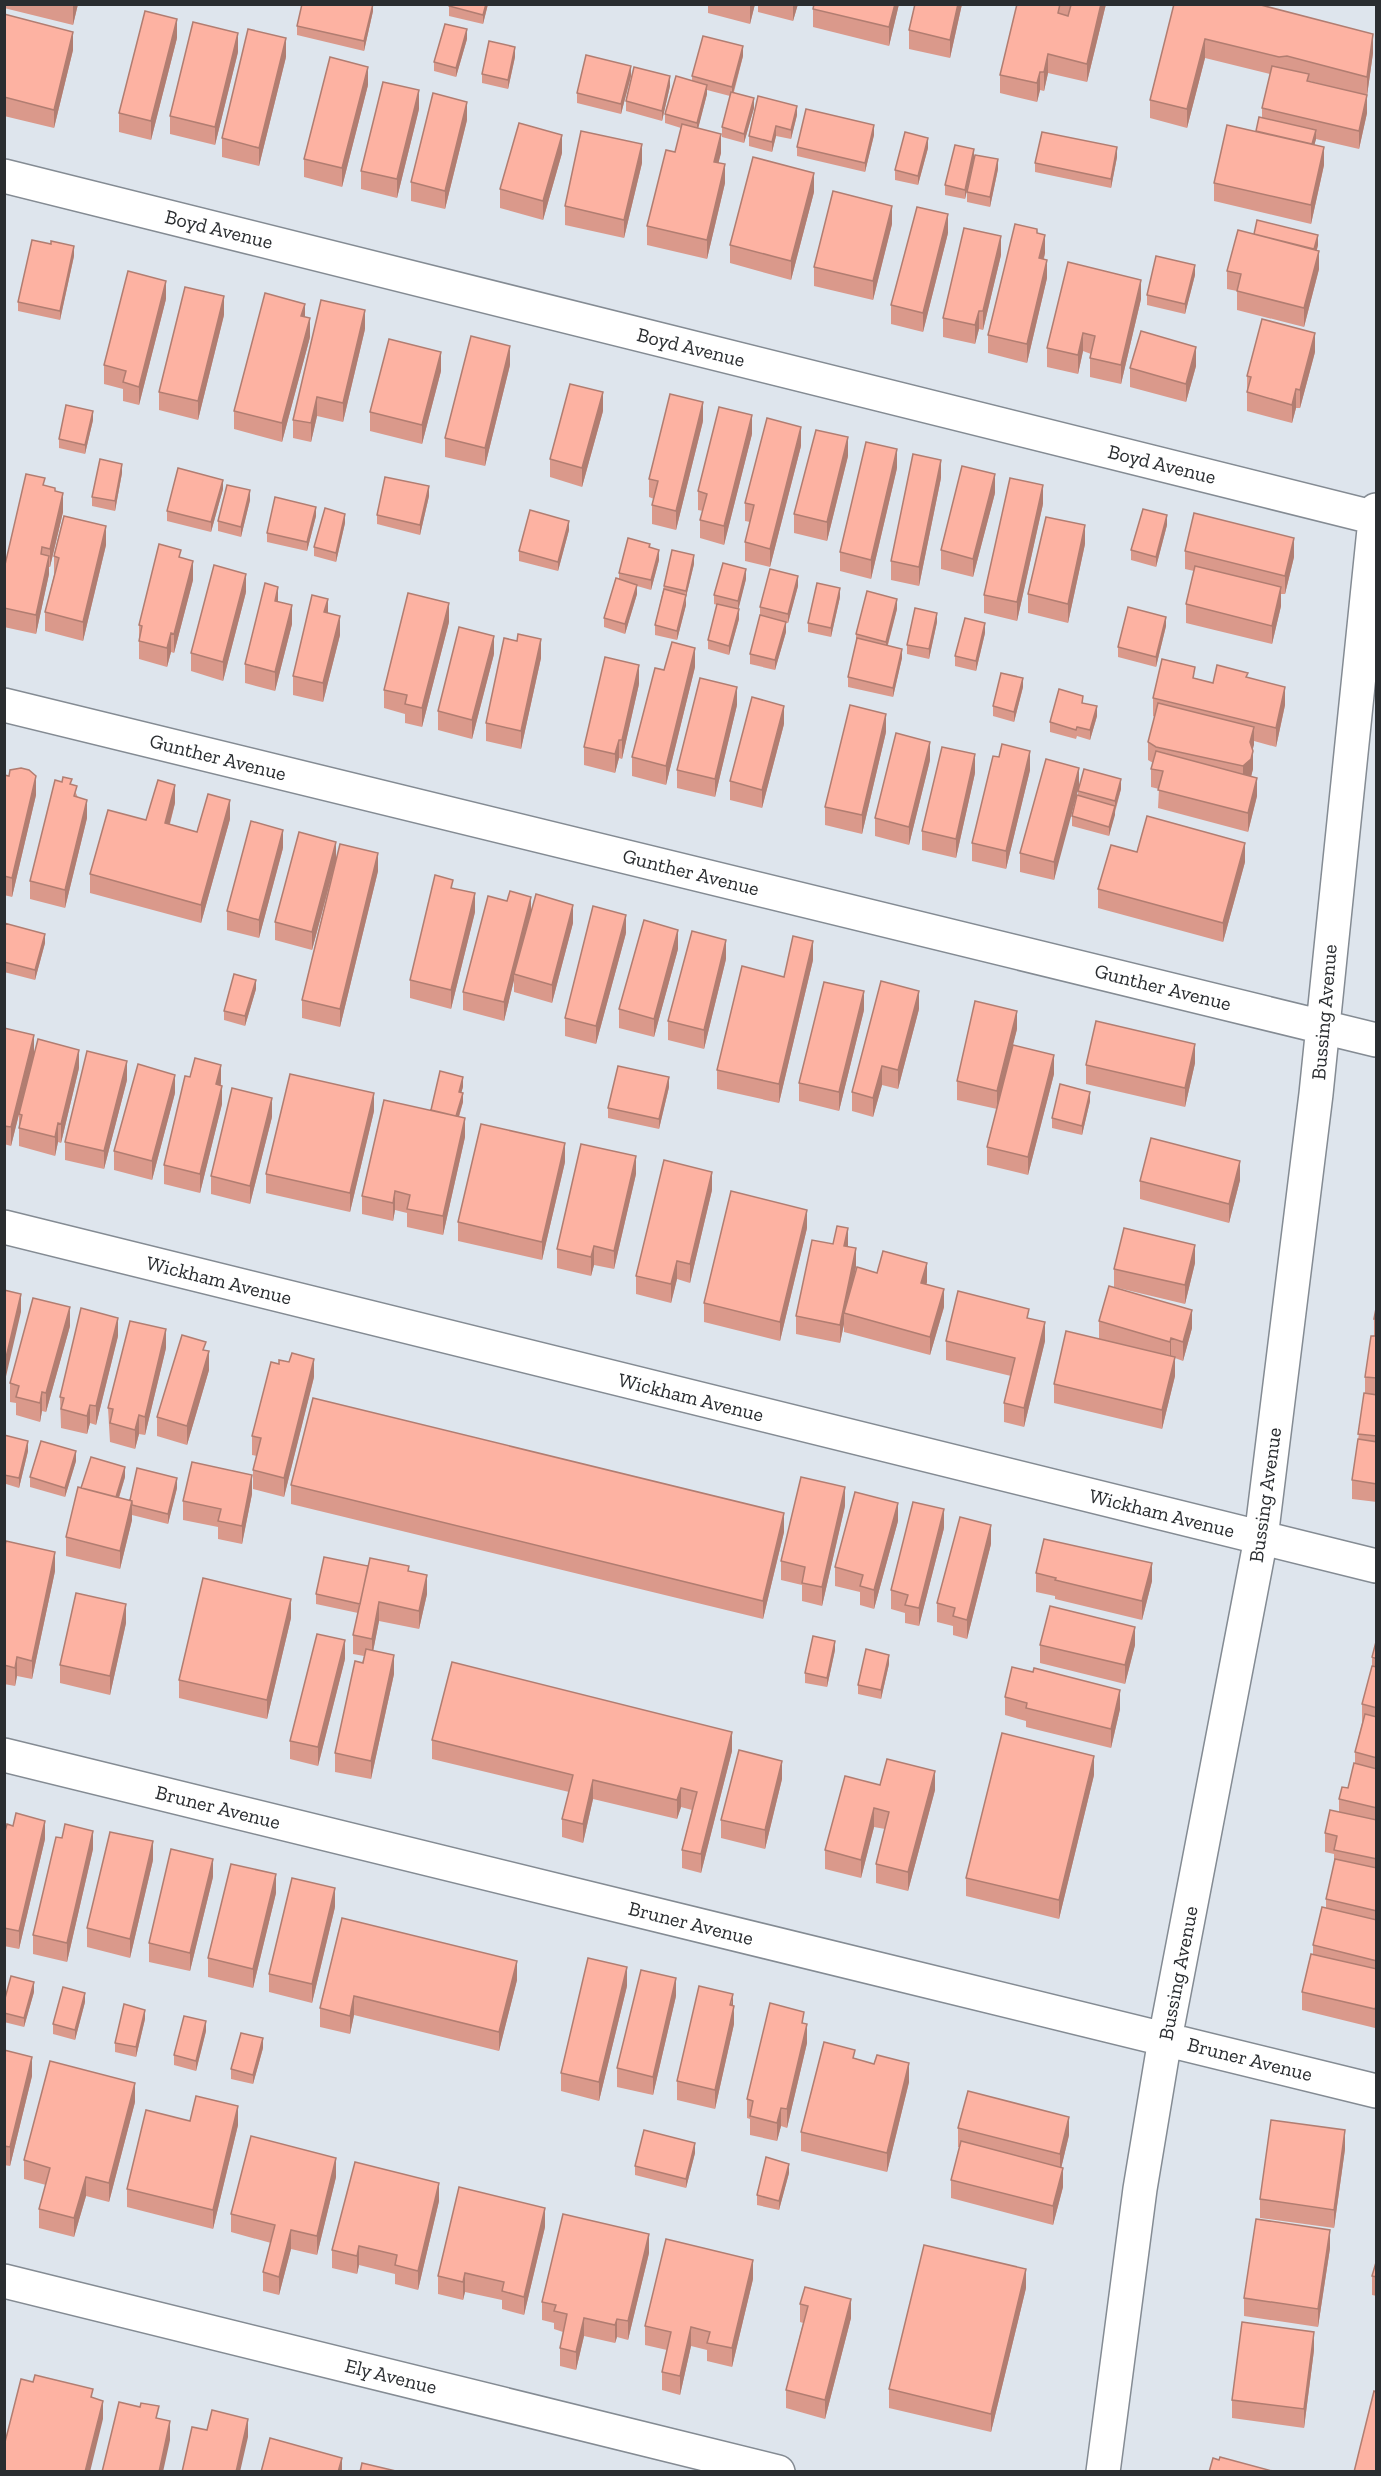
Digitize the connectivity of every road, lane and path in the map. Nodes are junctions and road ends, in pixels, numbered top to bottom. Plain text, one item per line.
1 (4, 176) edge
2 (1376, 515) edge
3 (4, 705) edge
4 (1322, 1026) junction
5 (1377, 1040) edge
6 (4, 1227) edge
7 (1261, 1538) junction
8 (1377, 1566) edge
9 (4, 1755) edge
10 (1165, 2038) junction
11 (1377, 2091) edge
12 (4, 2281) edge
13 (778, 2472) edge
14 (1103, 2472) edge

1 - 2 street, Boyd Avenue
2 - 4 street, Bussing Avenue
3 - 4 street, Gunther Avenue
4 - 5 street, Gunther Avenue
4 - 7 street, Bussing Avenue
6 - 7 street, Wickham Avenue
7 - 8 street, Wickham Avenue
7 - 10 street, Bussing Avenue
9 - 10 street, Bruner Avenue
10 - 11 street, Bruner Avenue
10 - 14 street, Bussing Avenue
12 - 13 street, Ely Avenue

